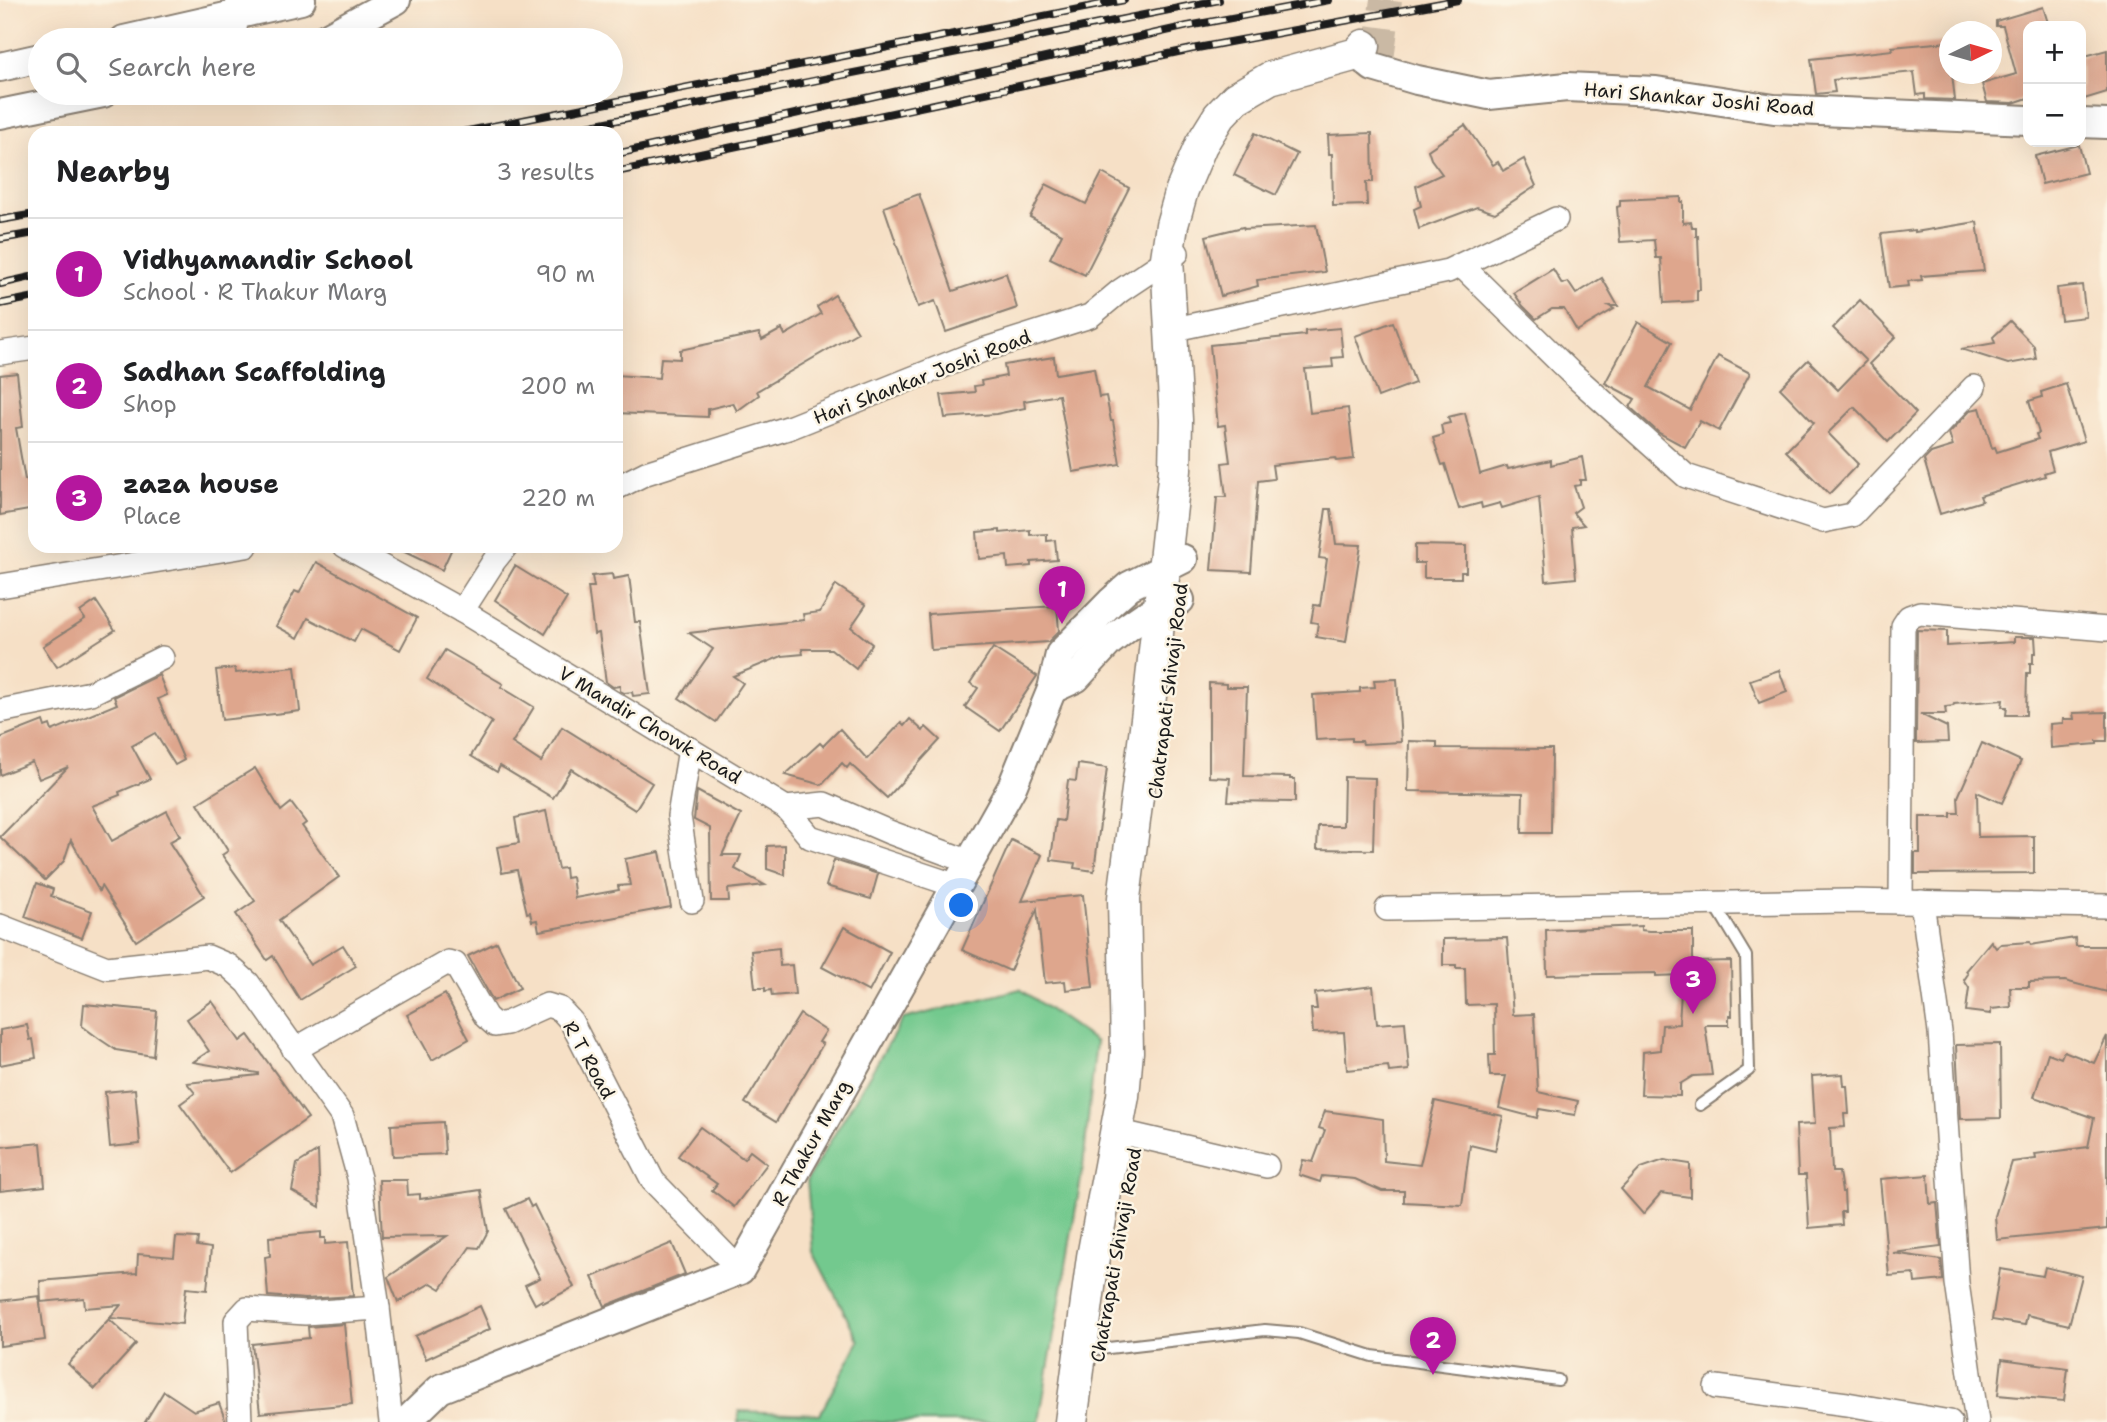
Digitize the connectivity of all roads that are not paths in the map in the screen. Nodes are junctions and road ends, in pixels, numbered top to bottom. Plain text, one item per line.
1 (301, 0) edge
2 (396, 0) edge
3 (236, 19) edge
4 (188, 28) edge
5 (344, 28) edge
6 (1368, 56) joint
7 (28, 61) edge
8 (0, 67) edge
9 (44, 105) edge
10 (0, 114) edge
11 (2023, 120) edge
12 (2086, 123) edge
13 (2107, 124) edge
14 (1556, 219) dead end
15 (1174, 254) junction
16 (1461, 265) junction
17 (1176, 329) junction
18 (28, 349) edge
19 (0, 353) edge
20 (1974, 387) dead end
21 (623, 484) edge
22 (203, 553) edge
23 (358, 553) edge
24 (500, 553) edge
25 (1174, 563) junction
26 (0, 586) edge
27 (1170, 604) junction
28 (462, 611) junction
29 (2107, 629) edge
30 (162, 657) dead end
31 (1052, 689) junction
32 (0, 711) edge
33 (690, 749) junction
34 (786, 807) junction
35 (963, 874) junction
36 (692, 901) dead end
37 (1911, 902) junction
38 (1714, 904) junction
39 (2107, 906) edge
40 (1387, 909) dead end
41 (0, 926) edge
42 (294, 1050) junction
43 (1700, 1105) dead end
44 (1126, 1133) junction
45 (1267, 1166) dead end
46 (740, 1270) junction
47 (379, 1308) junction
48 (1100, 1349) junction
49 (1558, 1380) dead end
50 (1716, 1387) dead end
51 (1079, 1413) edge
52 (240, 1422) edge
53 (391, 1422) edge
54 (406, 1422) edge
55 (1950, 1422) edge
56 (1977, 1422) edge

1 - 3 street
2 - 5 street
3 - 4 street
6 - 11 street, Hari Shankar Joshi Road
6 - 15 main road
7 - 8 street
9 - 10 street
12 - 13 street
14 - 16 street
15 - 17 main road
15 - 21 street, Hari Shankar Joshi Road
16 - 17 street
16 - 20 street
17 - 25 main road
18 - 19 street
22 - 26 street
23 - 28 street, V Mandir Chowk Road
24 - 28 street
25 - 27 main road
25 - 31 street, R Thakur Marg
27 - 31 street
27 - 44 main road
28 - 33 street, V Mandir Chowk Road
29 - 37 street
30 - 32 street
31 - 35 street, R Thakur Marg
33 - 34 street, V Mandir Chowk Road
33 - 36 street
34 - 35 street
34 - 35 street, V Mandir Chowk Road
35 - 46 street, R Thakur Marg
37 - 38 street
37 - 39 street
37 - 56 street
38 - 40 street
38 - 43 lane
41 - 42 street
42 - 46 street, R T Road
42 - 47 street
44 - 45 street
44 - 48 main road, Chatrapati Shivaji Road
44 - 51 main road
46 - 54 street
47 - 52 street
47 - 53 street
48 - 49 lane
48 - 51 main road, Chatrapati Shivaji Road
50 - 55 street

